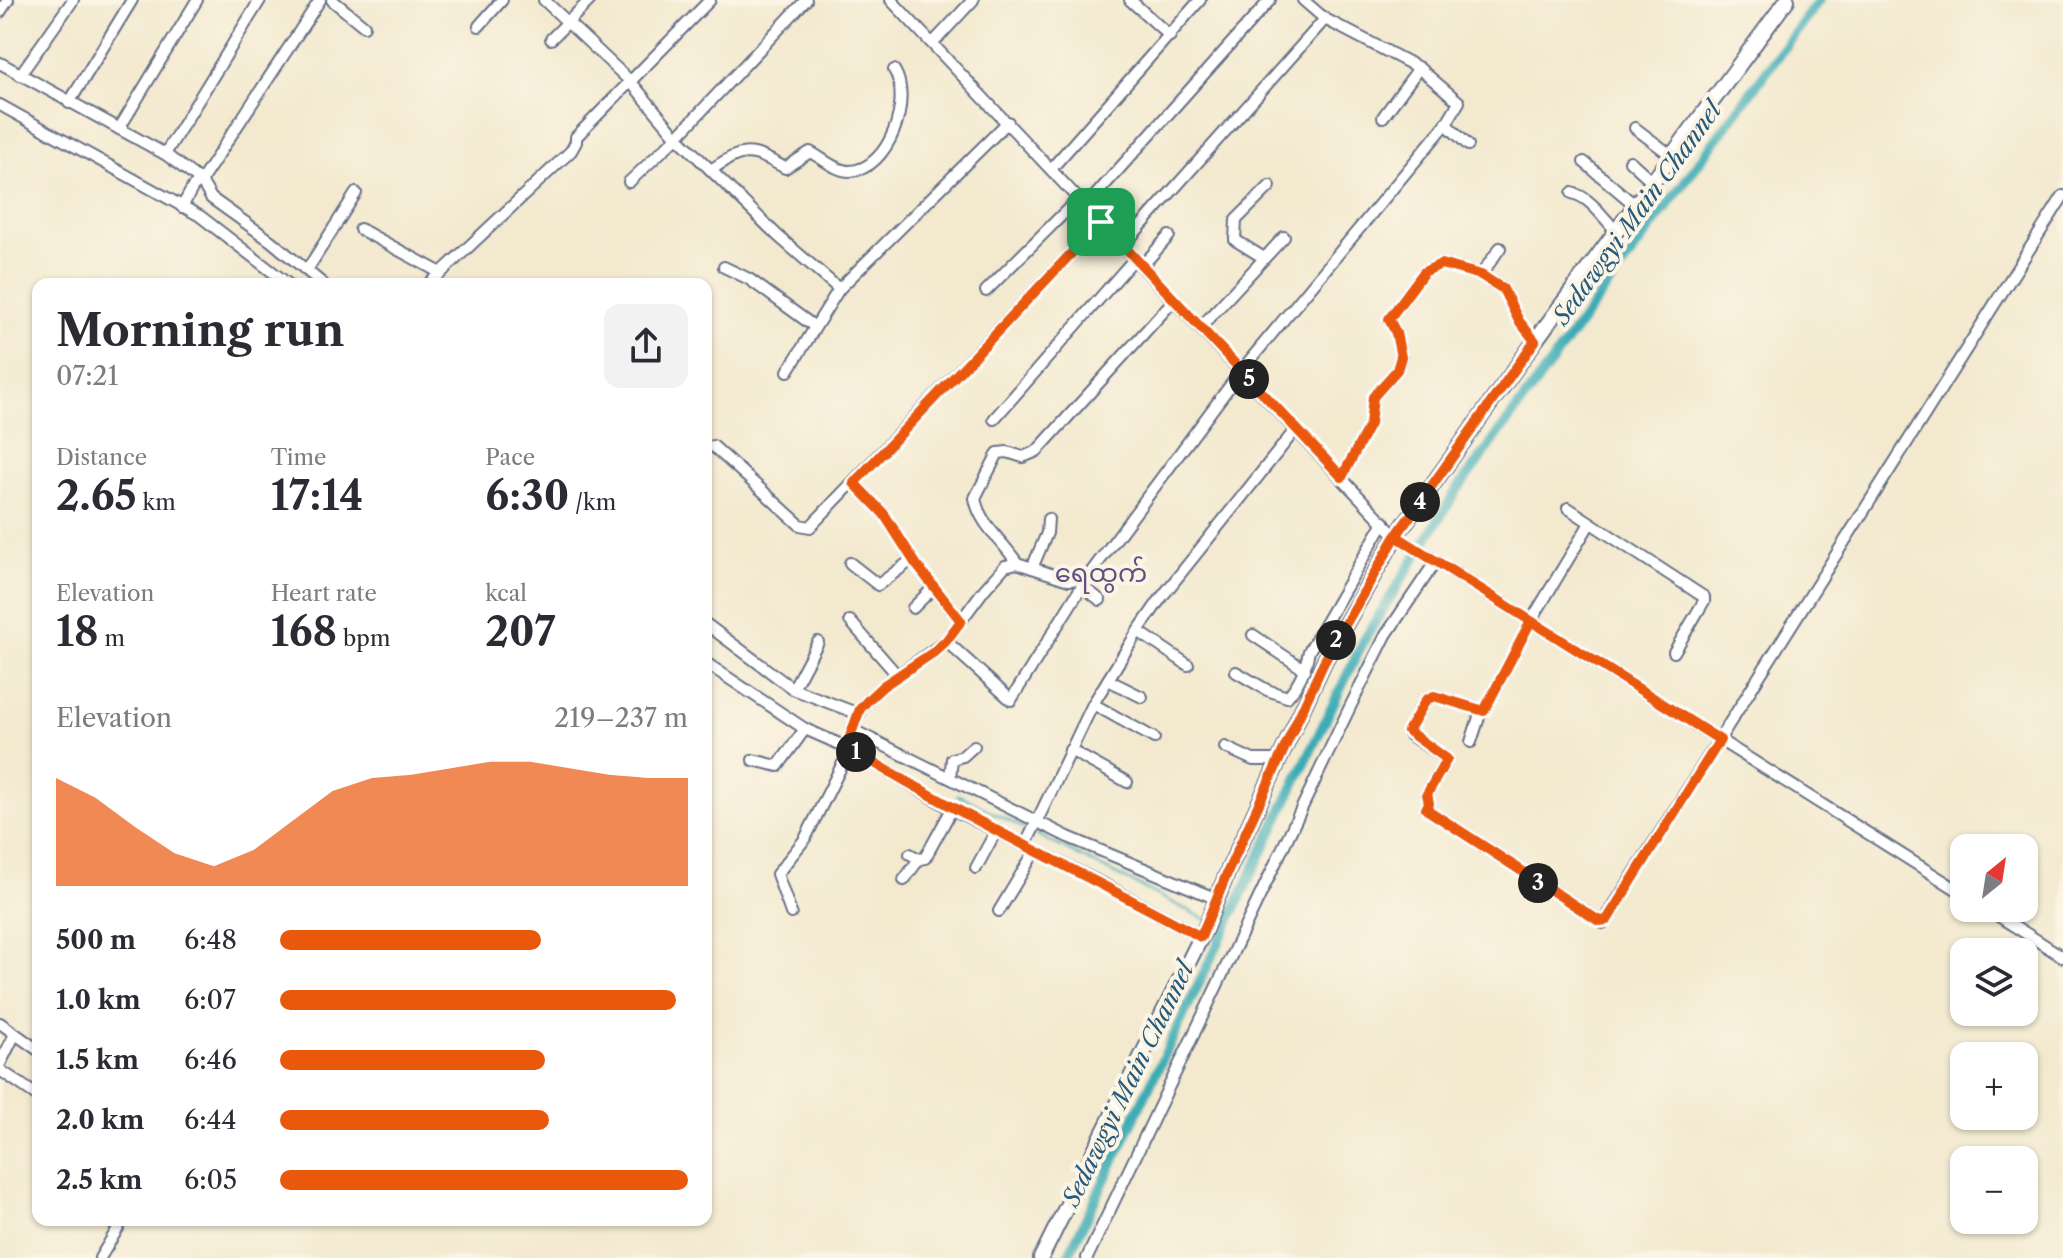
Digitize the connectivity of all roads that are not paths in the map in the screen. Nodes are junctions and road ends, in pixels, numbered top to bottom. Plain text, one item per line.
1 (8, 0) edge
2 (73, 0) edge
3 (132, 0) edge
4 (197, 0) edge
5 (260, 0) edge
6 (320, 0) edge
7 (502, 0) edge
8 (544, 0) edge
9 (590, 0) edge
10 (710, 0) edge
11 (806, 0) edge
12 (973, 0) edge
13 (1130, 0) edge
14 (1200, 0) edge
15 (1270, 0) edge
16 (1303, 0) edge
17 (1787, 0) edge
18 (335, 1) edge
19 (895, 2) edge
20 (0, 12) edge
21 (1325, 19) junction
22 (569, 21) junction
23 (364, 26) dead end
24 (479, 26) dead end
25 (1170, 36) junction
26 (551, 39) dead end
27 (933, 43) junction
28 (0, 63) edge
29 (1419, 68) junction
30 (894, 70) dead end
31 (20, 75) junction
32 (630, 81) junction
33 (69, 103) junction
34 (0, 105) edge
35 (1383, 117) dead end
36 (1008, 122) junction
37 (1446, 124) junction
38 (1635, 128) dead end
39 (119, 129) junction
40 (677, 137) junction
41 (1468, 145) dead end
42 (165, 154) junction
43 (1672, 156) junction
44 (1630, 161) dead end
45 (1584, 162) dead end
46 (1051, 169) junction
47 (711, 170) junction
48 (629, 182) dead end
49 (1653, 182) junction
50 (197, 184) junction
51 (1270, 186) dead end
52 (356, 193) dead end
53 (1572, 193) dead end
54 (2063, 196) edge
55 (1082, 202) junction
56 (184, 204) junction
57 (1636, 206) junction
58 (1101, 222) junction
59 (360, 229) dead end
60 (1617, 232) junction
61 (1169, 236) dead end
62 (1284, 237) dead end
63 (1123, 246) junction
64 (1500, 248) dead end
65 (1264, 258) junction
66 (1139, 262) junction
67 (724, 267) dead end
68 (307, 270) junction
69 (441, 273) junction
70 (1481, 275) junction
71 (280, 278) edge
72 (316, 278) edge
73 (436, 278) edge
74 (839, 289) junction
75 (986, 291) dead end
76 (1174, 300) junction
77 (815, 327) junction
78 (1200, 328) junction
79 (1535, 341) junction
80 (788, 371) dead end
81 (1241, 371) junction
82 (994, 419) dead end
83 (1296, 429) junction
84 (713, 446) dead end
85 (1342, 477) junction
86 (854, 483) junction
87 (1568, 508) dead end
88 (1048, 519) dead end
89 (1384, 522) junction
90 (1590, 523) junction
91 (1400, 538) junction
92 (1012, 539) dead end
93 (913, 559) junction
94 (1433, 559) junction
95 (1015, 560) junction
96 (850, 563) dead end
97 (1032, 568) junction
98 (1082, 582) junction
99 (934, 587) junction
100 (1100, 600) dead end
101 (913, 608) dead end
102 (850, 621) dead end
103 (961, 621) junction
104 (1531, 621) junction
105 (712, 628) edge
106 (1138, 631) junction
107 (1253, 635) dead end
108 (946, 641) junction
109 (818, 642) dead end
110 (1309, 651) junction
111 (1674, 652) dead end
112 (1325, 660) junction
113 (1188, 665) dead end
114 (712, 667) edge
115 (1305, 670) junction
116 (1236, 672) dead end
117 (898, 676) junction
118 (1108, 680) junction
119 (793, 689) junction
120 (1142, 697) dead end
121 (1093, 704) junction
122 (1481, 711) junction
123 (859, 714) junction
124 (805, 729) junction
125 (1154, 738) dead end
126 (851, 739) junction
127 (1720, 740) junction
128 (1471, 742) dead end
129 (974, 746) dead end
130 (1225, 747) dead end
131 (1070, 750) junction
132 (753, 760) dead end
133 (1278, 760) junction
134 (950, 778) junction
135 (1127, 782) dead end
136 (952, 809) junction
137 (1035, 824) junction
138 (996, 831) junction
139 (1029, 846) junction
140 (976, 868) dead end
141 (904, 880) dead end
142 (1950, 885) edge
143 (1215, 906) junction
144 (999, 911) dead end
145 (791, 913) dead end
146 (2008, 922) edge
147 (1203, 933) junction
148 (2063, 957) edge
149 (0, 1023) edge
150 (15, 1034) junction
151 (32, 1046) edge
152 (0, 1067) edge
153 (32, 1091) edge
154 (119, 1226) edge
155 (100, 1258) edge
156 (1041, 1258) edge
157 (1087, 1258) edge

1 - 20 street
2 - 31 street
3 - 33 street
4 - 39 street
5 - 42 street
6 - 50 street
7 - 24 street
8 - 22 street
9 - 22 street
10 - 32 street
11 - 40 street
12 - 27 street
13 - 25 street
14 - 25 street
15 - 55 street
16 - 21 street
17 - 43 street
18 - 23 street
19 - 27 street
21 - 29 street
21 - 63 street
22 - 26 street
22 - 32 street
25 - 46 street
27 - 36 street
28 - 31 street
29 - 35 street
29 - 37 street
30 - 47 street
31 - 33 street
32 - 40 street
32 - 69 street
33 - 39 street
34 - 56 street
36 - 46 street
36 - 74 street
37 - 41 street
37 - 81 street
38 - 43 street
39 - 42 street
40 - 47 street
40 - 48 street
42 - 50 street
43 - 49 street
44 - 49 street
45 - 57 street
46 - 55 street
47 - 74 street
49 - 57 street
50 - 56 street
50 - 68 street
51 - 65 street
52 - 68 street
53 - 60 street
54 - 127 street
55 - 58 street
55 - 75 street
56 - 71 street
57 - 60 street
58 - 63 street
58 - 86 street
59 - 69 street
60 - 79 street
61 - 66 street
62 - 65 street
63 - 66 street
64 - 70 street
65 - 78 street
66 - 76 street
66 - 82 street
67 - 77 street
68 - 72 street
69 - 73 street
70 - 79 street
70 - 85 street
74 - 77 street
76 - 78 street
76 - 95 street
77 - 80 street
78 - 81 street
79 - 91 street
81 - 83 street
81 - 98 street
83 - 85 street
83 - 106 street
84 - 86 street
85 - 89 street
86 - 93 street
87 - 90 street
88 - 97 street
89 - 91 street
89 - 110 street
90 - 104 street
90 - 111 street
91 - 94 street
91 - 112 street
92 - 95 street
93 - 96 street
93 - 99 street
94 - 104 street
94 - 157 street
95 - 97 street
95 - 103 street
97 - 98 street
98 - 100 street
98 - 108 street
99 - 101 street
99 - 103 street
102 - 117 street
103 - 108 street
104 - 122 street
104 - 127 street
105 - 119 street
106 - 113 street
106 - 118 street
107 - 115 street
108 - 117 street
109 - 119 street
110 - 112 street
110 - 115 street
112 - 133 street
114 - 124 street
115 - 116 street
117 - 123 street
118 - 120 street
118 - 121 street
119 - 123 street
121 - 125 street
121 - 131 street
122 - 127 street
122 - 128 street
123 - 126 street
124 - 126 street
124 - 132 street
126 - 134 street
126 - 136 street
126 - 145 street
127 - 142 street
129 - 134 street
130 - 133 street
131 - 135 street
131 - 137 street
133 - 143 street
134 - 137 street
136 - 138 street
136 - 141 street
137 - 139 street
137 - 143 street
138 - 139 street
138 - 140 street
139 - 144 street
139 - 147 street
143 - 147 street
146 - 148 street
147 - 156 street
149 - 150 street
150 - 151 street
150 - 152 street
152 - 153 street
154 - 155 street

